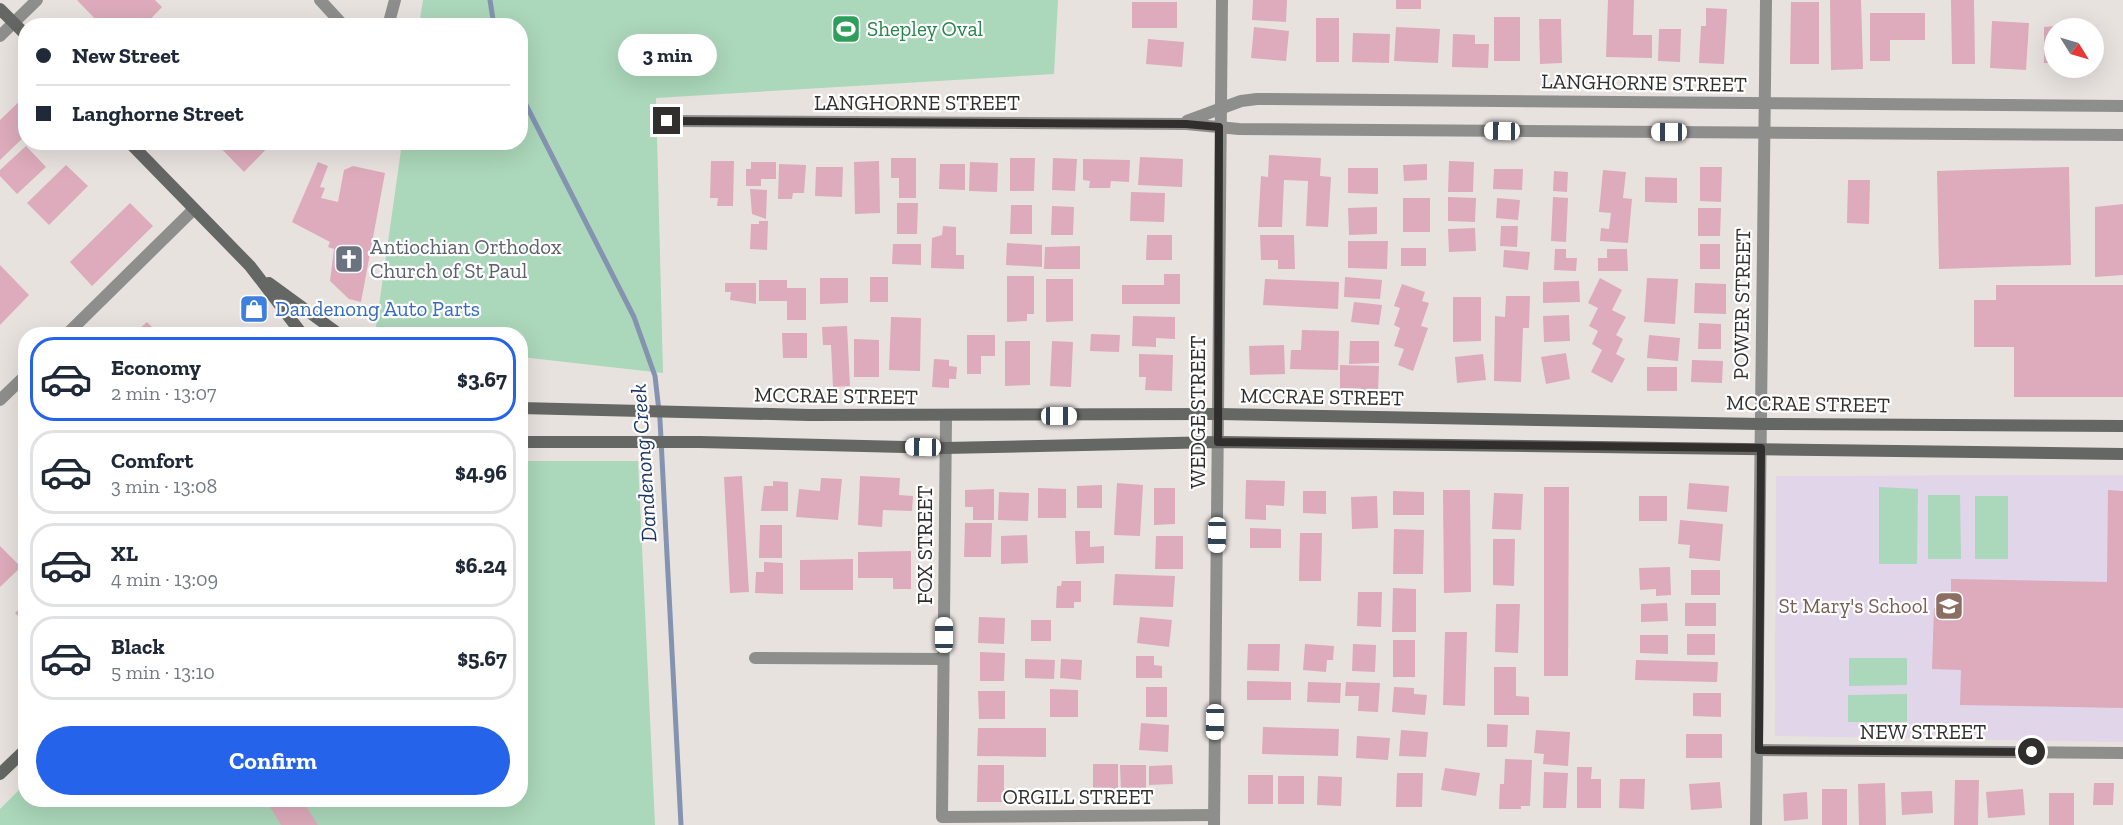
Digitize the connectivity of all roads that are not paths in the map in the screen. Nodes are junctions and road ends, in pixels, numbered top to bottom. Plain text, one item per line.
1 (37, 0) edge
2 (320, 0) edge
3 (395, 0) edge
4 (1222, 0) edge
5 (1766, 0) edge
6 (0, 9) edge
7 (19, 18) edge
8 (337, 18) edge
9 (390, 18) edge
10 (18, 19) edge
11 (14, 23) junction
12 (18, 27) edge
13 (0, 36) edge
14 (1764, 104) junction
15 (2123, 106) edge
16 (1219, 109) junction
17 (667, 121) dead end
18 (1168, 124) junction
19 (1219, 127) junction
20 (1764, 133) junction
21 (2123, 135) edge
22 (137, 150) edge
23 (194, 210) junction
24 (250, 266) junction
25 (74, 327) edge
26 (297, 327) edge
27 (330, 327) edge
28 (18, 383) edge
29 (0, 400) edge
30 (528, 408) edge
31 (1218, 414) junction
32 (945, 417) junction
33 (1760, 424) junction
34 (2123, 426) edge
35 (528, 442) edge
36 (1218, 442) junction
37 (945, 448) junction
38 (1761, 448) junction
39 (2123, 454) edge
40 (755, 658) dead end
41 (943, 659) junction
42 (1759, 750) junction
43 (2123, 753) edge
44 (18, 757) edge
45 (0, 774) edge
46 (942, 817) joint
47 (1214, 820) edge
48 (1756, 825) edge

1 - 7 street
2 - 8 street
3 - 9 street
4 - 16 street, WEDGE STREET
5 - 14 street, POWER STREET
6 - 11 main road
10 - 11 street
11 - 12 main road
11 - 13 street
14 - 15 street, LANGHORNE STREET
14 - 16 street, LANGHORNE STREET
14 - 20 street, POWER STREET
16 - 18 street, LANGHORNE STREET
16 - 19 street, WEDGE STREET
17 - 18 street, LANGHORNE STREET
18 - 19 street, LANGHORNE STREET
19 - 20 street, LANGHORNE STREET
19 - 31 street, WEDGE STREET
20 - 21 street, LANGHORNE STREET
20 - 33 street, POWER STREET
22 - 23 main road
23 - 24 main road
23 - 25 street
24 - 26 main road
24 - 27 main road
28 - 29 street
30 - 32 main road, MCCRAE STREET
31 - 32 main road, MCCRAE STREET
31 - 33 main road, MCCRAE STREET
31 - 36 street, WEDGE STREET
32 - 37 street, FOX STREET
33 - 34 main road, MCCRAE STREET
33 - 38 street, POWER STREET
35 - 37 main road
36 - 37 main road
36 - 38 main road
36 - 47 street, WEDGE STREET
37 - 41 street, FOX STREET
38 - 39 main road
38 - 42 street, POWER STREET
40 - 41 street
41 - 46 street, FOX STREET
42 - 43 street, NEW STREET
42 - 48 street, POWER STREET
44 - 45 main road
46 - 47 street, ORGILL STREET

